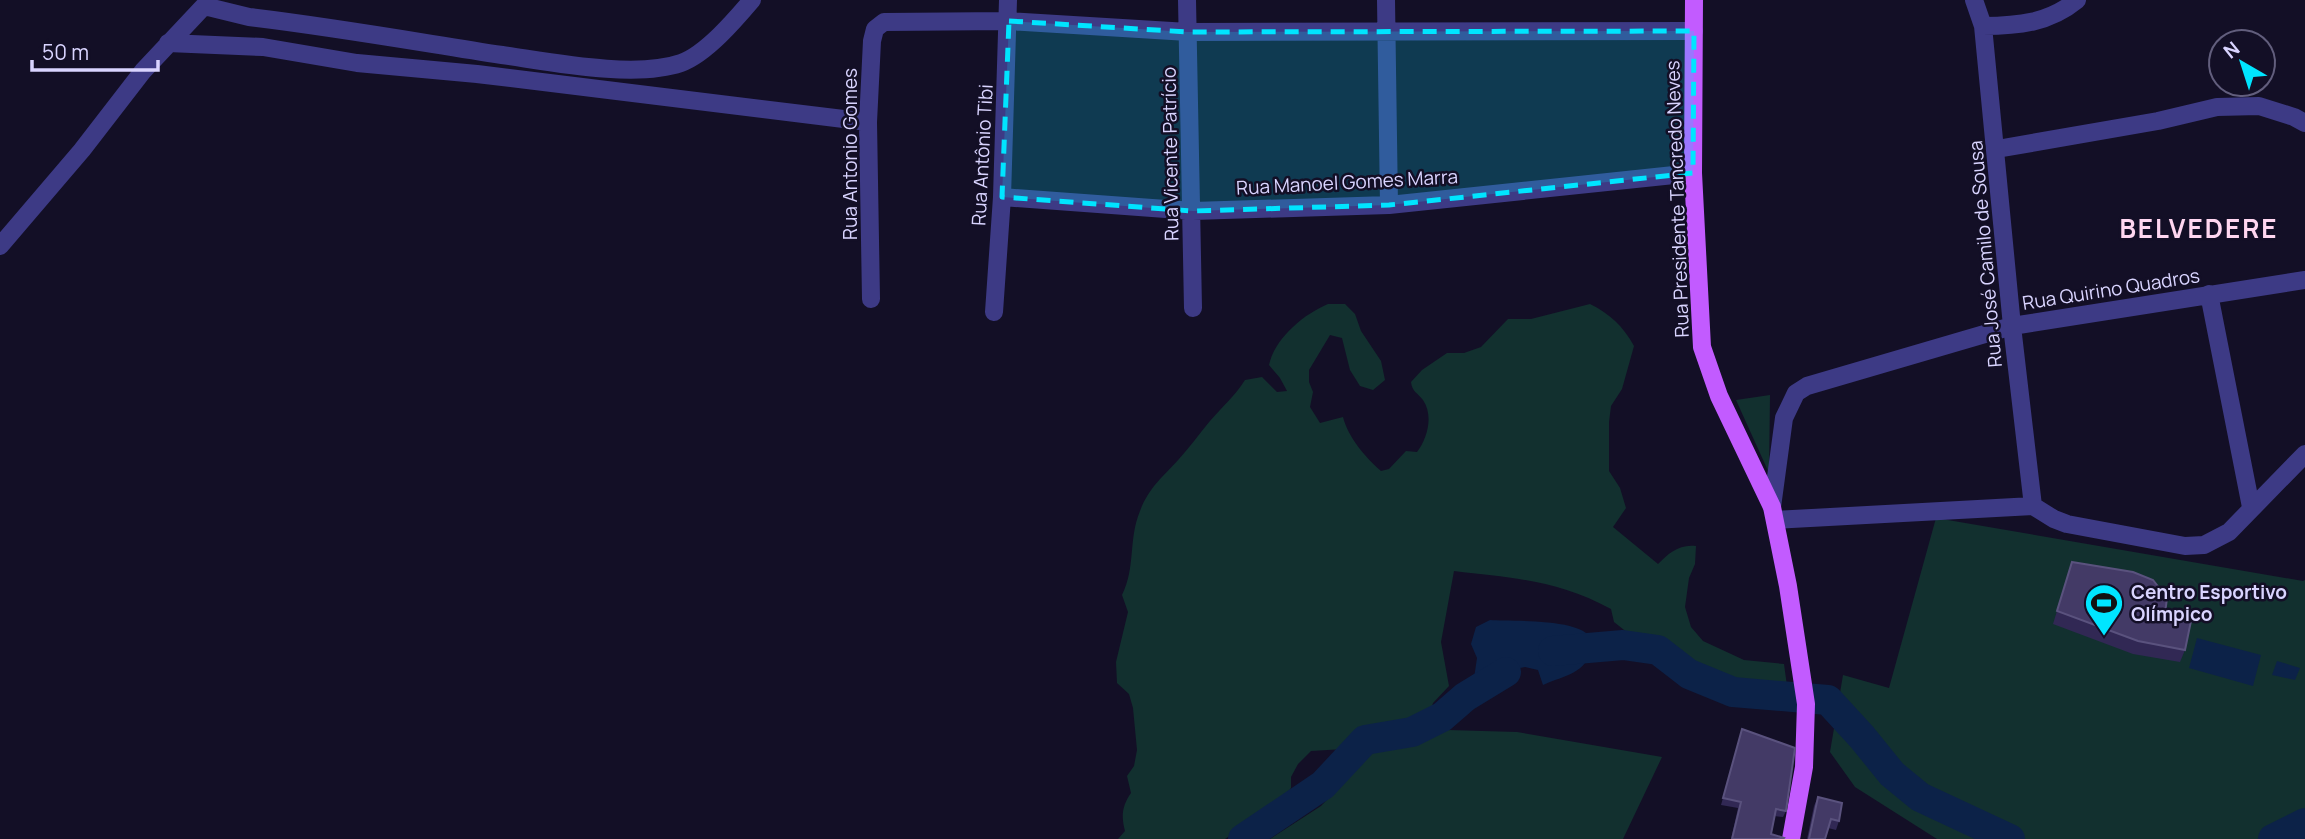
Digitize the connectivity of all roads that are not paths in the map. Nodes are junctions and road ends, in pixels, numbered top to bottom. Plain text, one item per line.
1 (752, 0) edge
2 (1008, 0) edge
3 (1187, 0) edge
4 (1386, 0) edge
5 (1695, 0) edge
6 (1974, 0) edge
7 (2077, 0) edge
8 (207, 3) edge
9 (1009, 20) junction
10 (1983, 26) junction
11 (1694, 31) junction
12 (1188, 32) junction
13 (1386, 33) junction
14 (167, 44) junction
15 (868, 122) junction
16 (2305, 123) edge
17 (1997, 149) junction
18 (1693, 173) junction
19 (1002, 197) junction
20 (1389, 205) junction
21 (1193, 211) junction
22 (0, 246) edge
23 (2305, 280) edge
24 (2209, 294) junction
25 (871, 299) dead end
26 (1193, 308) dead end
27 (994, 312) dead end
28 (2012, 326) junction
29 (2305, 454) edge
30 (2033, 506) junction
31 (2252, 507) junction
32 (1773, 514) junction
33 (1791, 839) edge

1 - 8 street
2 - 9 street, Rua Antônio Tibi
3 - 12 street, Rua Vicente Patrício
4 - 13 street
5 - 11 main road, Rua Presidente Tancredo Neves
6 - 10 street, Rua José Camilo de Sousa
7 - 10 street
8 - 14 street
9 - 12 street
9 - 15 street, Rua Antonio Gomes
9 - 19 street, Rua Antônio Tibi
10 - 17 street, Rua José Camilo de Sousa
11 - 13 street
11 - 18 main road, Rua Presidente Tancredo Neves
12 - 13 street
12 - 21 street, Rua Vicente Patrício
13 - 20 street
14 - 15 street
14 - 22 street
15 - 25 street, Rua Antonio Gomes
16 - 17 street
17 - 28 street, Rua José Camilo de Sousa
18 - 20 street, Rua Manoel Gomes Marra
18 - 32 main road, Rua Presidente Tancredo Neves
19 - 21 street, Rua Manoel Gomes Marra
19 - 27 street, Rua Antônio Tibi
20 - 21 street, Rua Manoel Gomes Marra
21 - 26 street, Rua Vicente Patrício
23 - 24 street, Rua Quirino Quadros
24 - 28 street, Rua Quirino Quadros
24 - 31 street
28 - 30 street, Rua José Camilo de Sousa
28 - 32 street, Rua Quirino Quadros
29 - 31 street
30 - 31 street
30 - 32 street
32 - 33 main road, Rua Presidente Tancredo Neves

